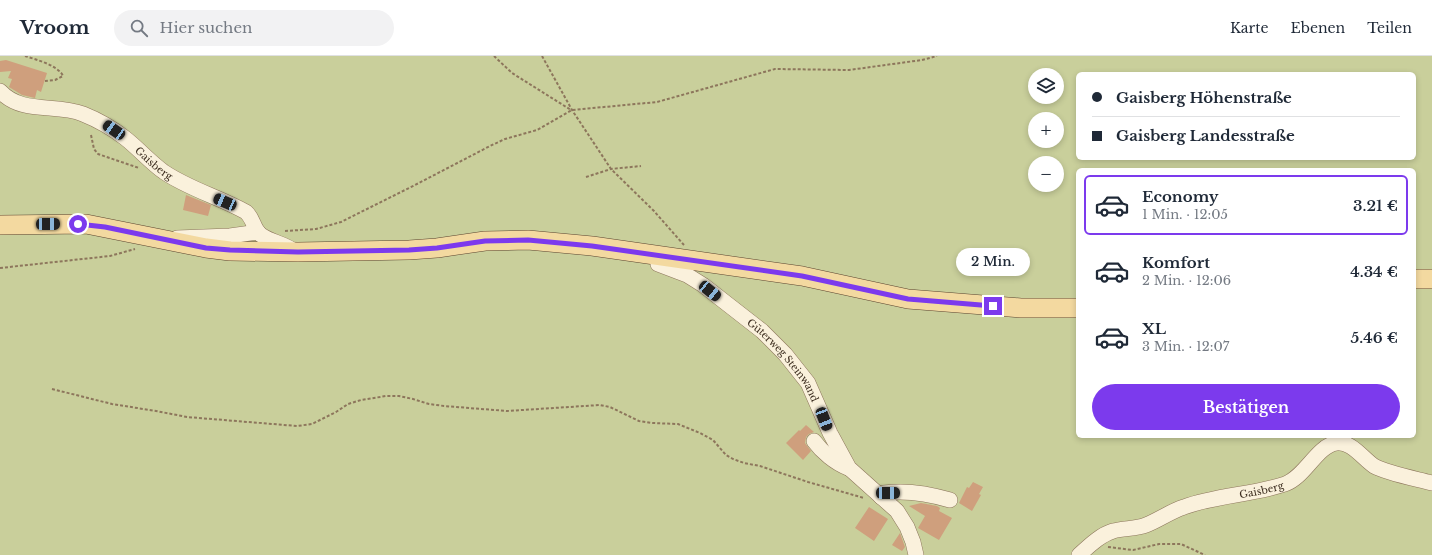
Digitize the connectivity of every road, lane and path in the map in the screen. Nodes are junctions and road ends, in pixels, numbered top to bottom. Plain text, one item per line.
1 (25, 56) edge
2 (494, 56) edge
3 (542, 56) edge
4 (937, 56) edge
5 (28, 57) edge
6 (45, 80) dead end
7 (0, 91) edge
8 (572, 110) junction
9 (91, 135) dead end
10 (156, 165) junction
11 (641, 166) dead end
12 (611, 169) junction
13 (586, 177) dead end
14 (0, 225) edge
15 (258, 232) junction
16 (282, 232) dead end
17 (162, 239) junction
18 (137, 249) dead end
19 (297, 252) junction
20 (688, 253) junction
21 (657, 256) junction
22 (0, 268) edge
23 (1416, 279) edge
24 (1432, 279) edge
25 (1076, 308) edge
26 (52, 389) dead end
27 (814, 441) dead end
28 (849, 468) junction
29 (1432, 482) edge
30 (884, 499) junction
31 (950, 500) dead end
32 (1091, 544) junction
33 (916, 555) edge
34 (1079, 555) edge
35 (1205, 555) edge

1 - 5 path
2 - 8 path
3 - 8 path
4 - 8 path
5 - 6 path
7 - 10 street, Gaisberg
8 - 12 path
8 - 16 path
9 - 10 path
10 - 15 street, Gaisberg
11 - 12 path
12 - 13 path
12 - 20 path
14 - 17 main road
15 - 17 street
15 - 19 street
17 - 19 main road
18 - 22 path
19 - 21 main road
20 - 21 main road
20 - 25 main road
21 - 28 street, Güterweg Steinwand
23 - 24 main road
26 - 30 path
27 - 28 street
28 - 30 street, Güterweg Steinwand
29 - 32 street, Gaisberg
30 - 31 street
30 - 33 street, Güterweg Steinwand
32 - 34 street, Gaisberg
32 - 35 path

